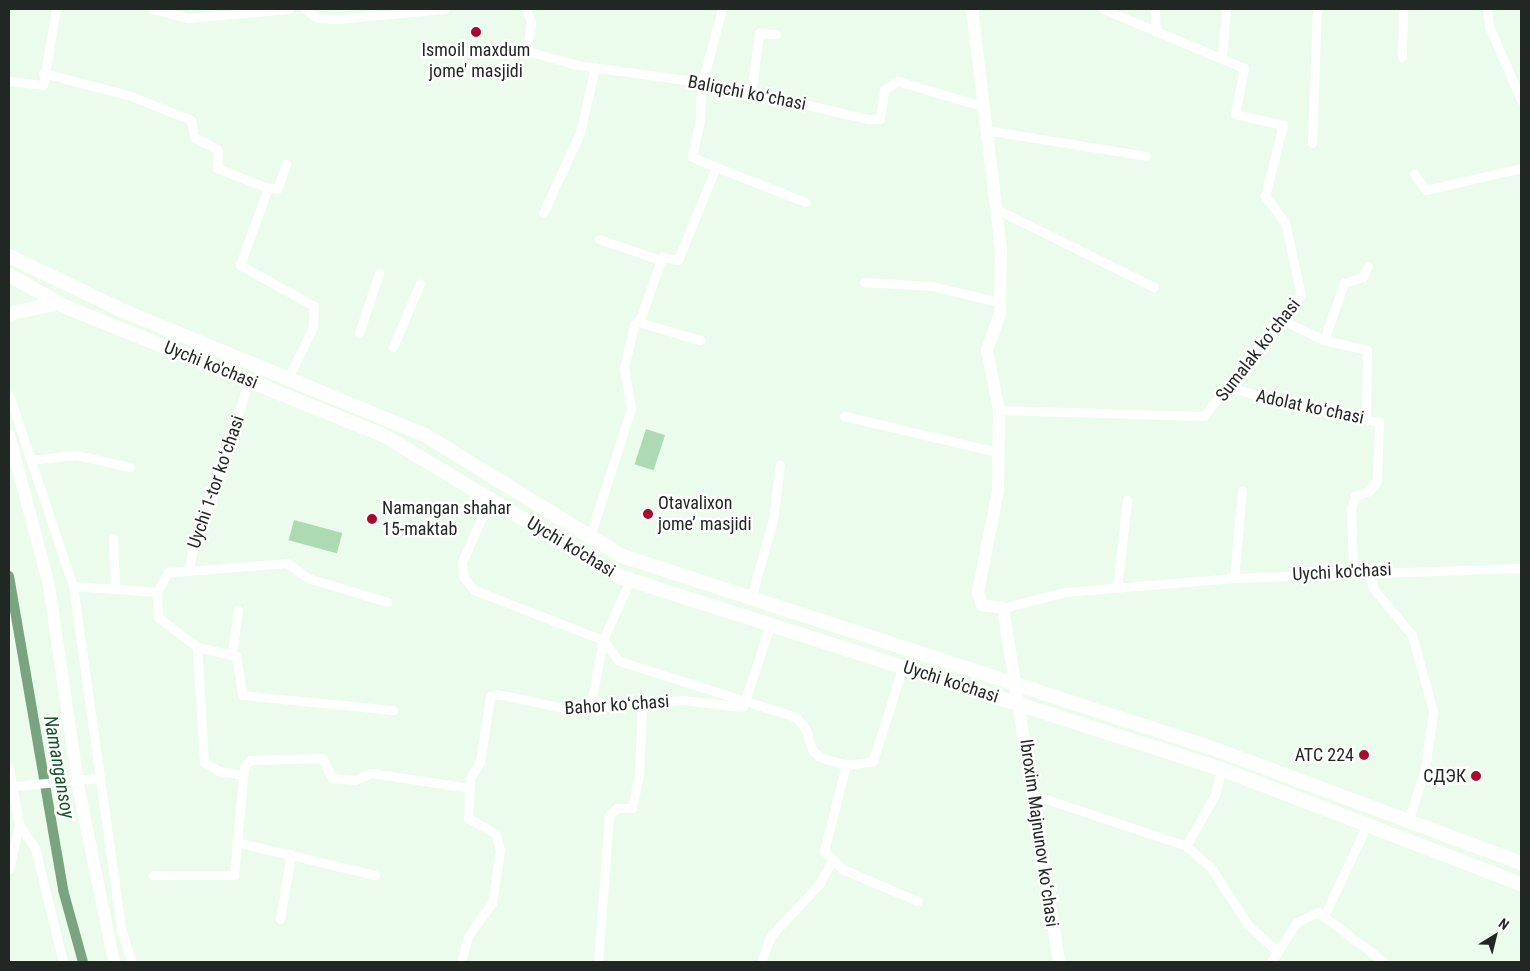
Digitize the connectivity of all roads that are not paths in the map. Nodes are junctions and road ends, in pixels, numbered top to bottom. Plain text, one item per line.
1 (56, 9) edge
2 (152, 9) edge
3 (289, 9) edge
4 (305, 9) edge
5 (445, 9) edge
6 (526, 9) edge
7 (722, 9) edge
8 (972, 9) edge
9 (1103, 9) edge
10 (1155, 9) edge
11 (1226, 9) edge
12 (1317, 9) edge
13 (1403, 9) edge
14 (1487, 9) edge
15 (407, 11) edge
16 (1156, 32) junction
17 (776, 34) dead end
18 (1222, 57) junction
19 (1402, 57) dead end
20 (595, 67) junction
21 (43, 72) junction
22 (9, 81) edge
23 (703, 84) junction
24 (751, 95) junction
25 (1521, 100) edge
26 (982, 106) junction
27 (986, 130) junction
28 (1312, 143) dead end
29 (1146, 156) dead end
30 (286, 164) dead end
31 (716, 167) junction
32 (1521, 168) edge
33 (1414, 174) dead end
34 (268, 188) junction
35 (805, 202) dead end
36 (996, 208) junction
37 (543, 214) dead end
38 (599, 238) dead end
39 (10, 259) edge
40 (660, 260) junction
41 (1368, 266) dead end
42 (378, 273) dead end
43 (9, 275) edge
44 (864, 282) dead end
45 (420, 283) dead end
46 (1154, 287) dead end
47 (998, 302) junction
48 (57, 303) junction
49 (9, 314) edge
50 (1282, 320) junction
51 (638, 322) junction
52 (359, 333) dead end
53 (700, 340) dead end
54 (1324, 340) junction
55 (393, 347) dead end
56 (289, 376) junction
57 (249, 380) junction
58 (1230, 386) junction
59 (9, 394) edge
60 (999, 410) junction
61 (844, 416) dead end
62 (1366, 418) junction
63 (9, 434) edge
64 (998, 452) junction
65 (30, 460) junction
66 (780, 464) dead end
67 (130, 467) dead end
68 (1242, 490) dead end
69 (491, 496) junction
70 (1127, 500) dead end
71 (113, 538) dead end
72 (589, 539) junction
73 (1521, 568) edge
74 (1353, 570) junction
75 (1368, 570) junction
76 (188, 571) junction
77 (1234, 578) junction
78 (630, 580) junction
79 (73, 586) junction
80 (115, 587) junction
81 (1117, 588) junction
82 (157, 592) junction
83 (751, 598) junction
84 (387, 602) dead end
85 (1003, 608) junction
86 (238, 609) dead end
87 (770, 625) junction
88 (603, 640) junction
89 (197, 647) junction
90 (232, 653) junction
91 (903, 666) junction
92 (1016, 685) junction
93 (748, 702) junction
94 (1020, 704) junction
95 (642, 706) junction
96 (590, 709) junction
97 (393, 710) dead end
98 (846, 765) junction
99 (9, 768) edge
100 (1221, 769) junction
101 (244, 775) junction
102 (95, 778) junction
103 (17, 786) junction
104 (470, 788) junction
105 (1034, 795) junction
106 (1408, 822) junction
107 (19, 825) junction
108 (1367, 825) junction
109 (236, 842) junction
110 (1186, 846) junction
111 (291, 854) junction
112 (831, 862) junction
113 (1521, 864) edge
114 (9, 869) edge
115 (153, 875) dead end
116 (375, 875) dead end
117 (1521, 884) edge
118 (917, 901) dead end
119 (1325, 914) junction
120 (280, 919) dead end
121 (1276, 950) junction
122 (128, 952) junction
123 (63, 962) edge
124 (114, 962) edge
125 (132, 962) edge
126 (136, 962) edge
127 (461, 962) edge
128 (598, 962) edge
129 (761, 962) edge
130 (1058, 962) edge
131 (1271, 962) edge
132 (1384, 962) edge

1 - 21 street
2 - 3 street
4 - 15 street
5 - 15 street
6 - 20 street, Baliqchi koʻchasi
7 - 23 street
8 - 26 street
9 - 16 street, Sumalak koʻchasi
10 - 16 street
11 - 18 street
12 - 28 street
13 - 19 street
14 - 25 street
16 - 18 street, Sumalak koʻchasi
17 - 24 street
18 - 50 street, Sumalak koʻchasi
20 - 23 street, Baliqchi koʻchasi
20 - 37 street
21 - 22 street
21 - 34 street
23 - 24 street, Baliqchi koʻchasi
23 - 31 street
24 - 26 street, Baliqchi koʻchasi
26 - 27 street
27 - 29 street
27 - 36 street
30 - 34 street
31 - 35 street
31 - 40 street
32 - 33 street
34 - 56 street
36 - 46 street
36 - 47 street
38 - 40 street
39 - 56 main road, Uychi ko'chasi
40 - 51 street
41 - 54 street
42 - 52 street
43 - 48 main road, Uychi ko'chasi
44 - 47 street
45 - 55 street
47 - 60 street
48 - 49 main road
48 - 57 main road, Uychi ko'chasi
50 - 54 street
50 - 58 street, Sumalak koʻchasi
51 - 53 street
51 - 72 street
54 - 62 street
56 - 72 main road, Uychi ko'chasi
57 - 69 main road, Uychi ko'chasi
57 - 76 street, Uychi 1-tor koʻchasi
58 - 60 street, Sumalak koʻchasi
58 - 62 street, Adolat koʻchasi
59 - 65 street
60 - 64 street
61 - 64 street
62 - 74 street, Adolat koʻchasi
63 - 124 street
64 - 85 street
65 - 67 street
65 - 79 street
66 - 83 street
68 - 77 street
69 - 78 main road, Uychi ko'chasi
69 - 88 street
70 - 81 street
71 - 80 street
72 - 83 main road, Uychi ko'chasi
73 - 75 street, Uychi ko'chasi
74 - 75 street, Uychi ko'chasi
74 - 77 street, Uychi ko'chasi
75 - 106 street
76 - 82 street, Uychi 1-tor koʻchasi
76 - 84 street
77 - 81 street, Uychi ko'chasi
78 - 87 main road, Uychi ko'chasi
78 - 88 street
79 - 80 street
79 - 102 street
80 - 82 street
81 - 85 street, Uychi ko'chasi
82 - 89 street
83 - 92 main road, Uychi ko'chasi
85 - 92 street, Uychi ko'chasi
86 - 90 street
87 - 91 main road, Uychi ko'chasi
87 - 93 street
88 - 93 street
88 - 96 street
89 - 90 street
89 - 101 street
90 - 97 street
91 - 94 main road, Uychi ko'chasi
91 - 98 street
92 - 94 street, Uychi ko'chasi
92 - 106 main road, Uychi ko'chasi
93 - 95 street, Bahor koʻchasi
93 - 98 street
94 - 100 main road, Uychi ko'chasi
94 - 105 street, Ibroxim Majnunov koʻchasi
95 - 96 street, Bahor koʻchasi
95 - 128 street
96 - 104 street, Bahor koʻchasi
98 - 112 street
99 - 103 street
100 - 108 main road, Uychi ko'chasi
100 - 110 street
101 - 104 street
101 - 109 street
102 - 103 street
102 - 122 street
103 - 107 street
104 - 127 street
105 - 110 street
105 - 130 street, Ibroxim Majnunov koʻchasi
106 - 113 main road, Uychi ko'chasi
107 - 114 street
107 - 123 street
108 - 117 main road, Uychi ko'chasi
108 - 119 street
109 - 111 street
109 - 115 street
110 - 121 street
111 - 116 street
111 - 120 street
112 - 118 street
112 - 129 street
119 - 121 street
119 - 132 street
121 - 131 street
122 - 125 street
122 - 126 street

